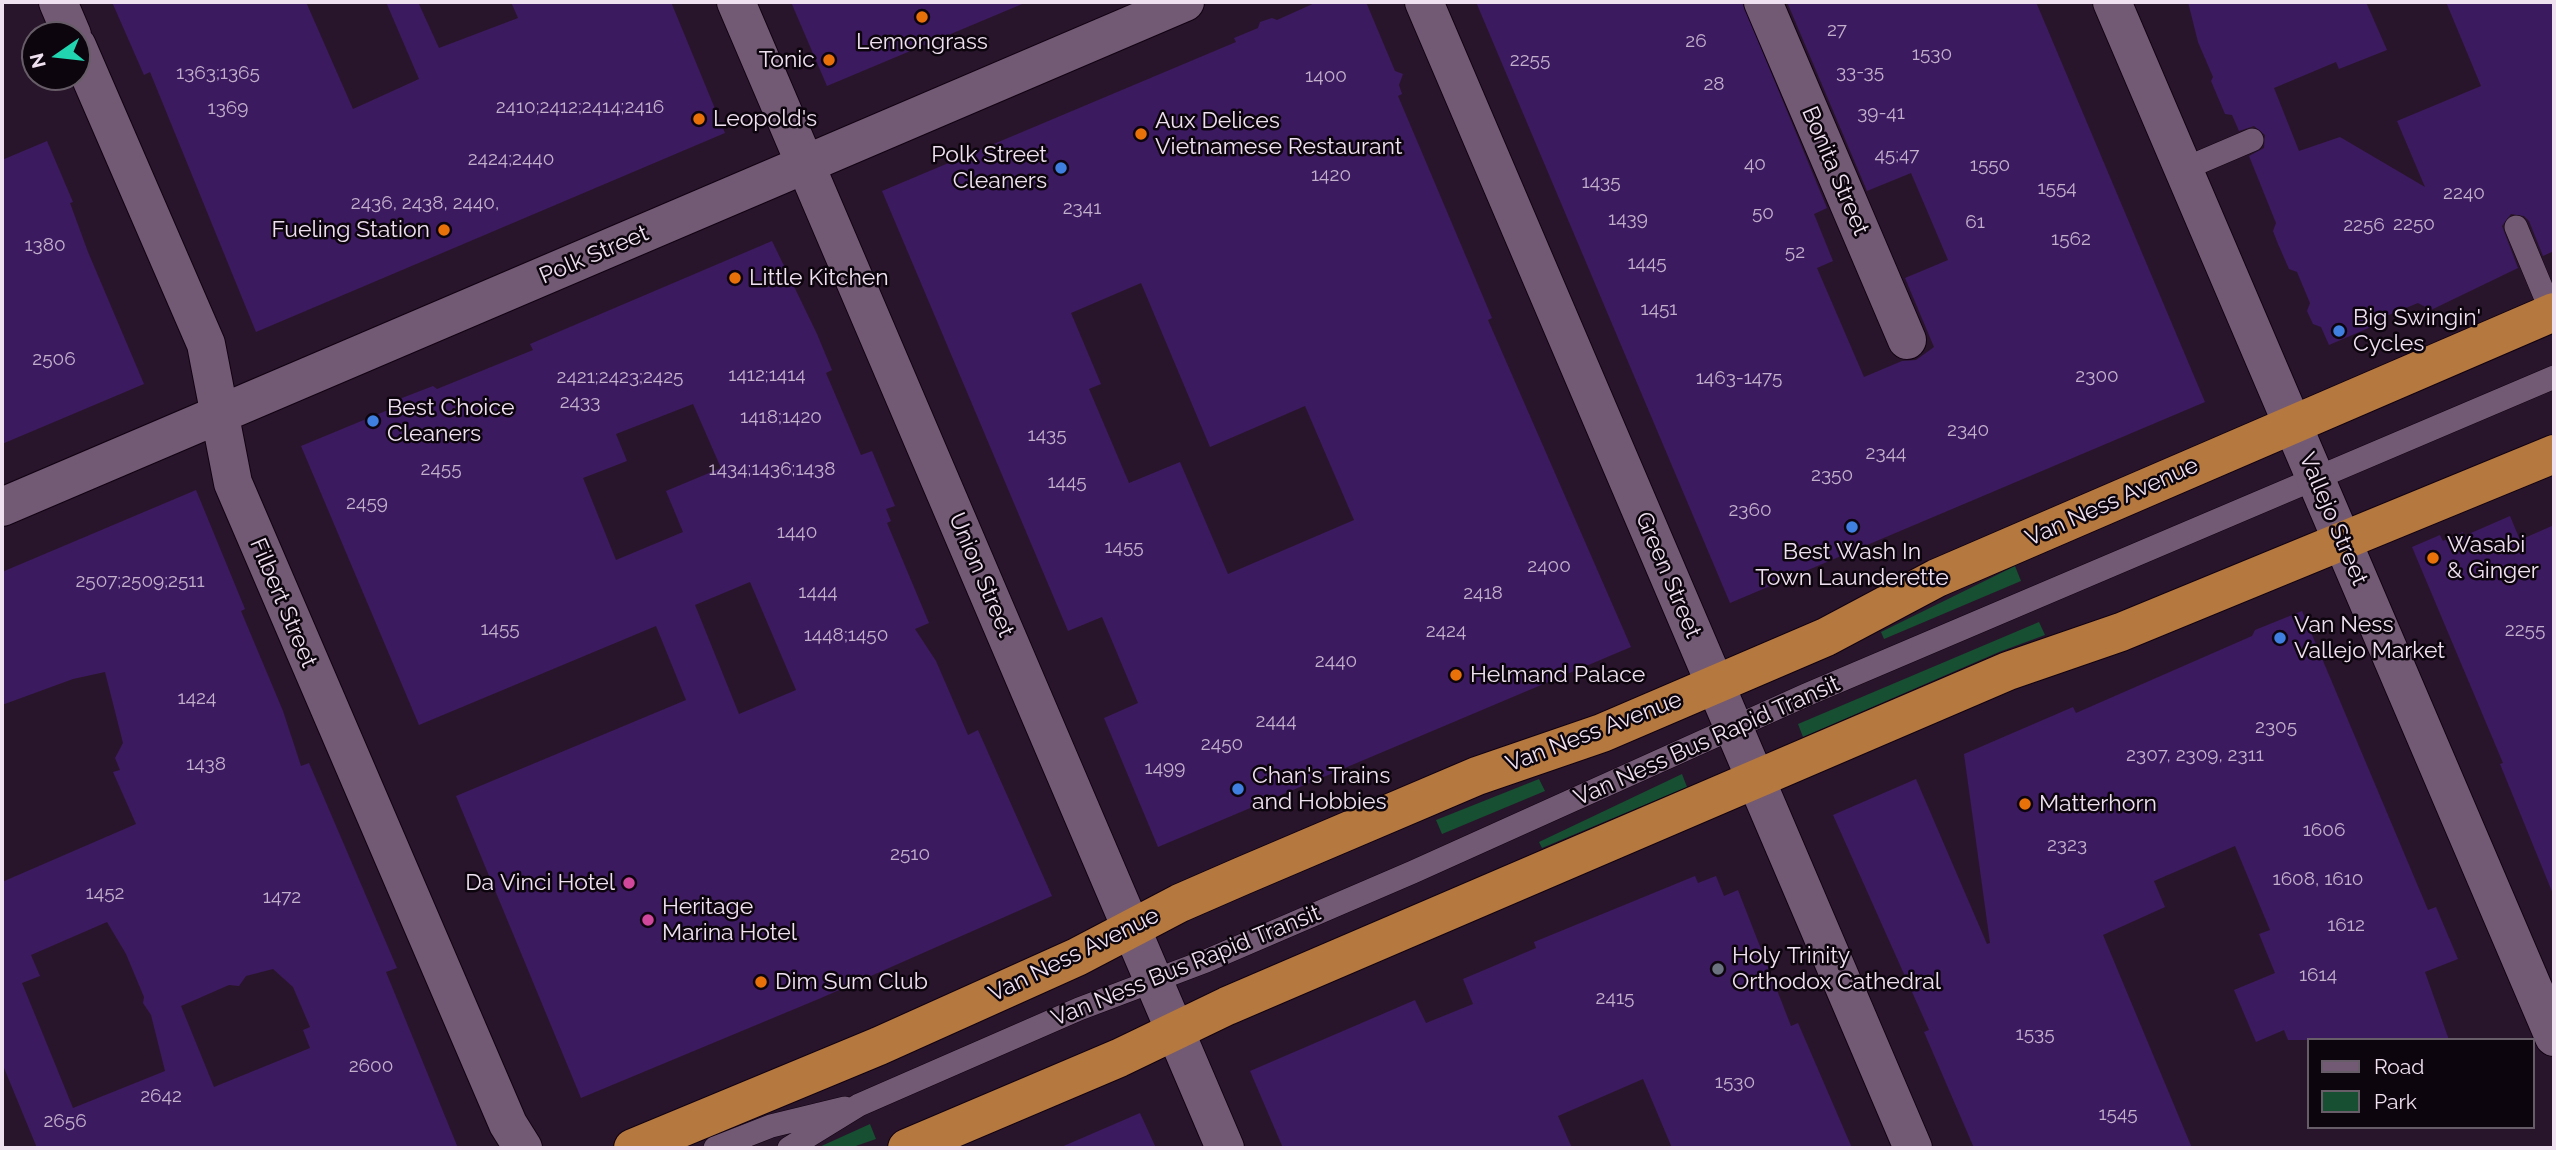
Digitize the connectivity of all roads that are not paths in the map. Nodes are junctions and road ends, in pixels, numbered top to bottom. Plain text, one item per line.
1 (58, 2) edge
2 (736, 2) edge
3 (1185, 2) edge
4 (1424, 2) edge
5 (1763, 2) edge
6 (2112, 2) edge
7 (66, 21) edge
8 (91, 78) edge
9 (2252, 140) dead end
10 (806, 164) junction
11 (2183, 169) junction
12 (2516, 227) dead end
13 (2553, 312) edge
14 (1907, 340) dead end
15 (2554, 377) edge
16 (220, 415) junction
17 (2293, 425) junction
18 (2554, 454) edge
19 (2316, 477) junction
20 (2, 507) edge
21 (2343, 541) junction
22 (1715, 684) junction
23 (1732, 728) junction
24 (1755, 780) junction
25 (1131, 928) junction
26 (1154, 980) junction
27 (1175, 1031) junction
28 (2554, 1037) edge
29 (859, 1105) junction
30 (523, 1148) edge
31 (633, 1148) edge
32 (715, 1148) edge
33 (789, 1148) edge
34 (907, 1148) edge
35 (1225, 1148) edge
36 (1913, 1148) edge

1 - 7 street
2 - 10 street, Union Street
3 - 10 street, Polk Street
4 - 22 street, Green Street
5 - 14 street, Bonita Street
6 - 11 street, Vallejo Street
8 - 16 street, Filbert Street
9 - 11 lane
10 - 16 street, Polk Street
10 - 25 street, Union Street
11 - 17 street, Vallejo Street
12 - 13 lane
13 - 17 highway, Van Ness Avenue
15 - 19 lane, Van Ness Bus Rapid Transit
16 - 20 street, Polk Street
16 - 30 street, Filbert Street
17 - 19 street, Vallejo Street
17 - 22 highway, Van Ness Avenue
18 - 21 highway
19 - 21 street, Vallejo Street
19 - 23 lane, Van Ness Bus Rapid Transit
21 - 24 highway
21 - 28 street, Vallejo Street
22 - 23 street, Green Street
22 - 25 highway, Van Ness Avenue
23 - 24 street, Green Street
23 - 26 lane, Van Ness Bus Rapid Transit
24 - 27 highway
24 - 36 street, Green Street
25 - 26 street, Union Street
25 - 31 highway, Van Ness Avenue
26 - 27 street, Union Street
26 - 29 lane, Van Ness Bus Rapid Transit
27 - 34 highway
27 - 35 street, Union Street
29 - 32 lane, Van Ness Bus Rapid Transit
29 - 33 lane, Van Ness Bus Rapid Transit

